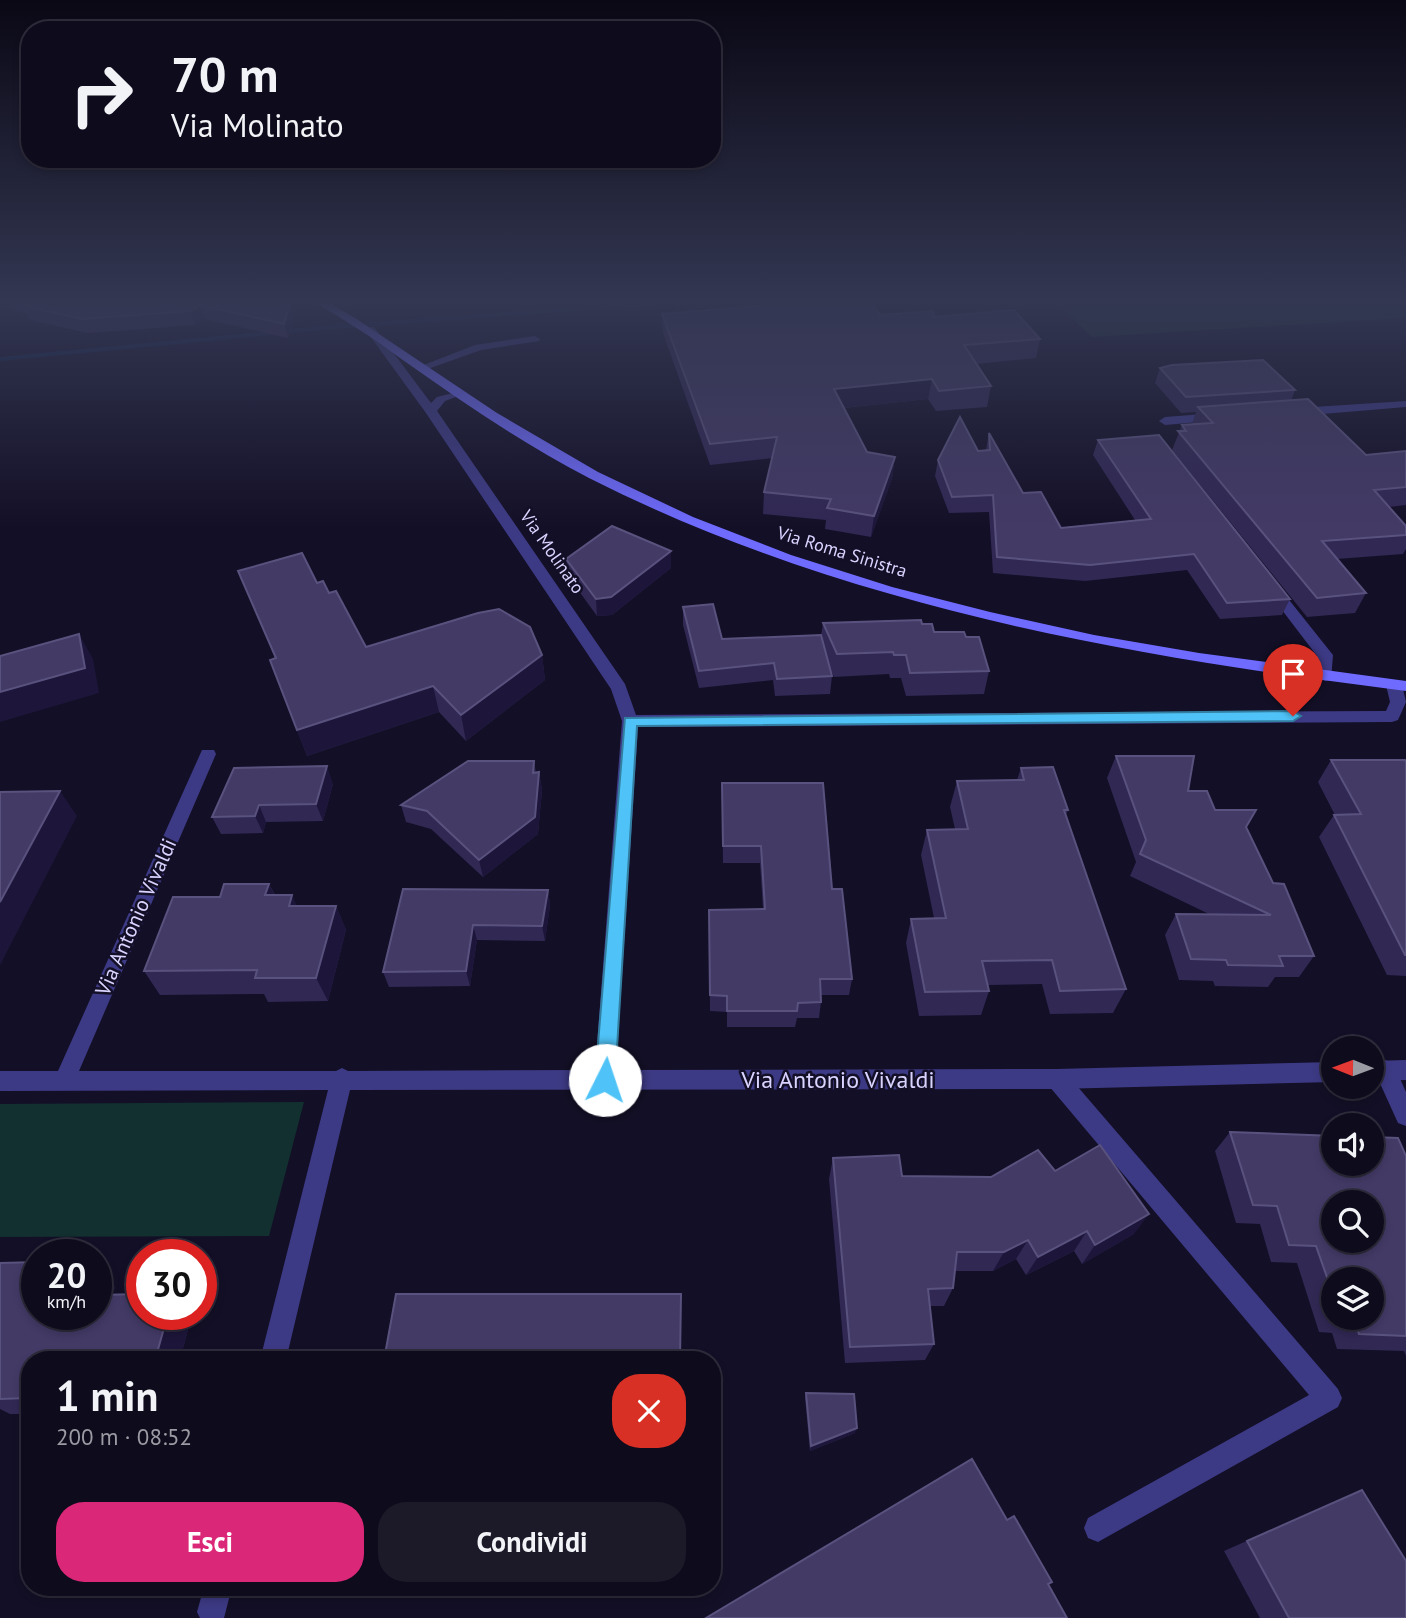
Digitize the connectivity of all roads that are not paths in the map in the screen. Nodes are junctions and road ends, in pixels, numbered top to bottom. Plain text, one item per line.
1 (407, 379) edge
2 (437, 379) edge
3 (457, 393) junction
4 (1406, 404) edge
5 (431, 411) junction
6 (1286, 412) edge
7 (1232, 416) edge
8 (1165, 421) dead end
9 (1266, 580) edge
10 (1325, 676) junction
11 (1400, 686) edge
12 (1399, 715) edge
13 (630, 721) junction
14 (208, 754) dead end
15 (1388, 1071) edge
16 (1321, 1072) edge
17 (342, 1079) junction
18 (1057, 1079) junction
19 (605, 1080) junction
20 (0, 1081) edge
21 (64, 1081) junction
22 (1406, 1116) edge
23 (275, 1351) edge
24 (1098, 1528) dead end

1 - 5 street, Via Molinato
2 - 3 street, Via Roma Sinistra
3 - 5 street
3 - 10 street, Via Roma Sinistra
4 - 6 street
5 - 13 street, Via Molinato
7 - 8 street
9 - 10 street
10 - 11 street, Via Roma Sinistra
11 - 12 street
12 - 13 street
13 - 19 street, Via Molinato
14 - 21 street, Via Antonio Vivaldi
15 - 22 street
16 - 18 street, Via Antonio Vivaldi
17 - 19 street, Via Antonio Vivaldi
17 - 21 street, Via Antonio Vivaldi
17 - 23 street
18 - 19 street, Via Antonio Vivaldi
18 - 24 street
20 - 21 street, Via Antonio Vivaldi

